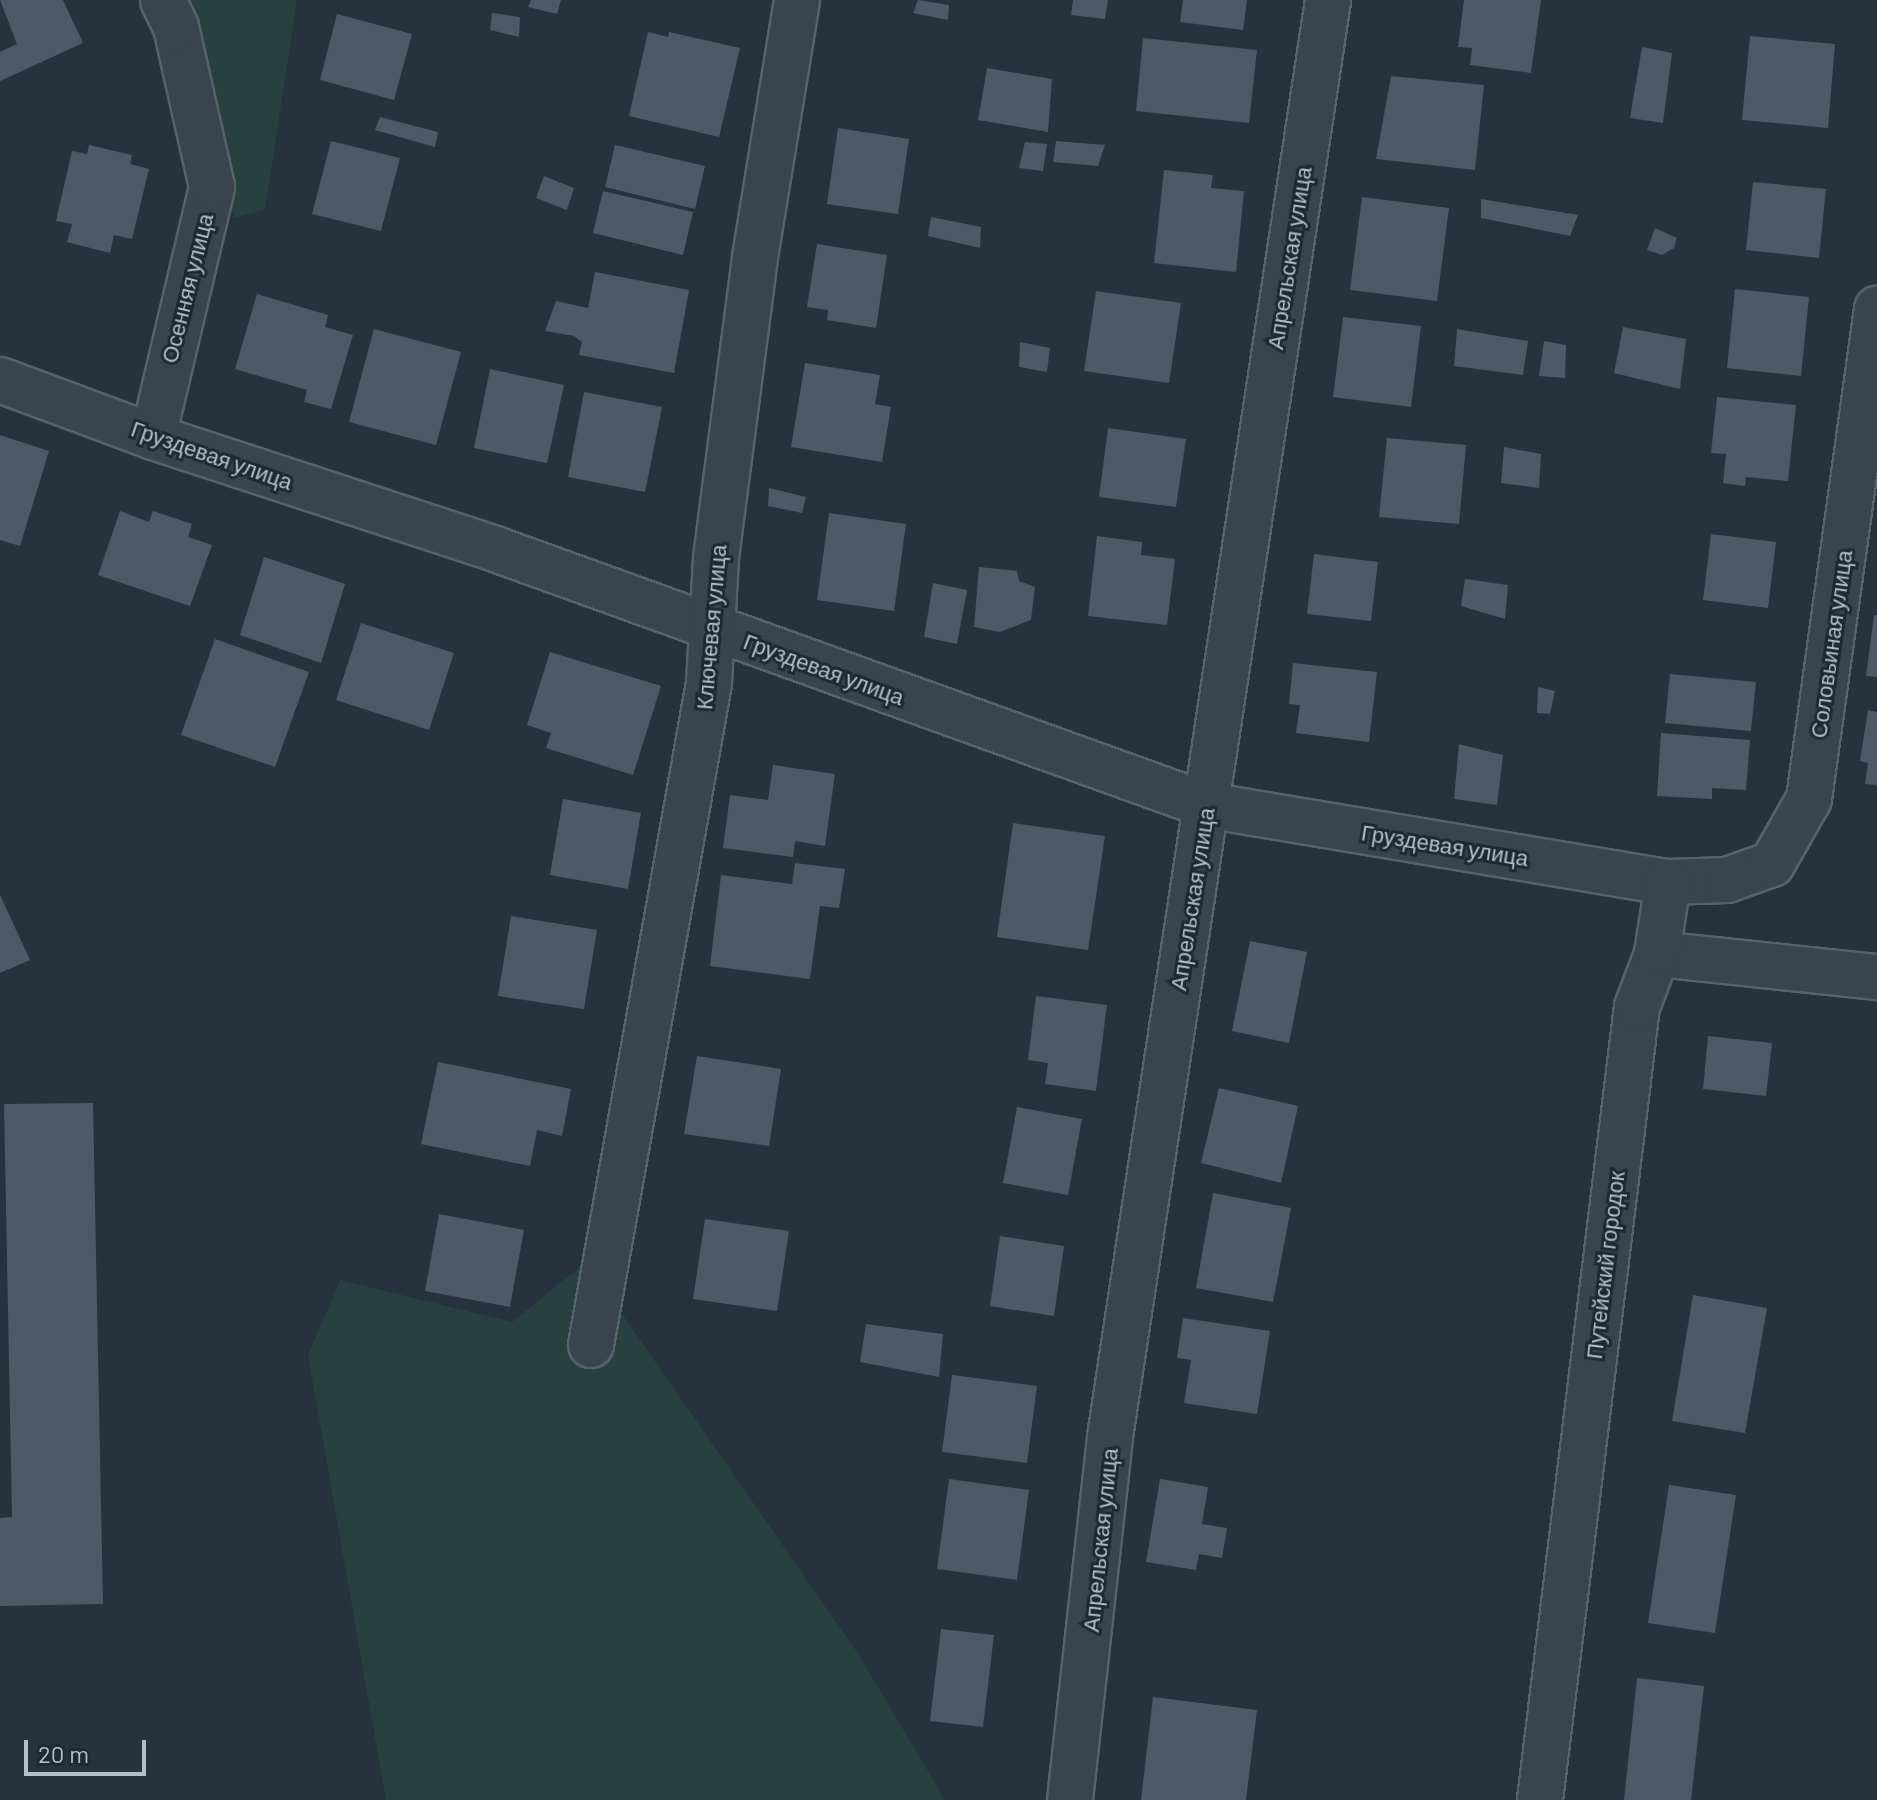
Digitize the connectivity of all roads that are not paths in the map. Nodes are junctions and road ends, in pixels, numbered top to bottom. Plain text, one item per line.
1 (163, 0) edge
2 (797, 0) edge
3 (1328, 0) edge
4 (1877, 309) edge
5 (0, 380) edge
6 (153, 437) junction
7 (714, 630) junction
8 (1206, 805) junction
9 (1668, 882) junction
10 (1657, 954) junction
11 (1877, 977) edge
12 (591, 1345) dead end
13 (1070, 1800) edge
14 (1540, 1800) edge

1 - 6 street, Осенняя улица
2 - 7 street, Ключевая улица
3 - 8 street, Апрельская улица
4 - 9 street, Соловьиная улица
5 - 6 street, Груздевая улица
6 - 7 street, Груздевая улица
7 - 8 street, Груздевая улица
7 - 12 street, Ключевая улица
8 - 9 street, Груздевая улица
8 - 13 street, Апрельская улица
9 - 10 street, Путейский городок
10 - 11 street
10 - 14 street, Путейский городок

